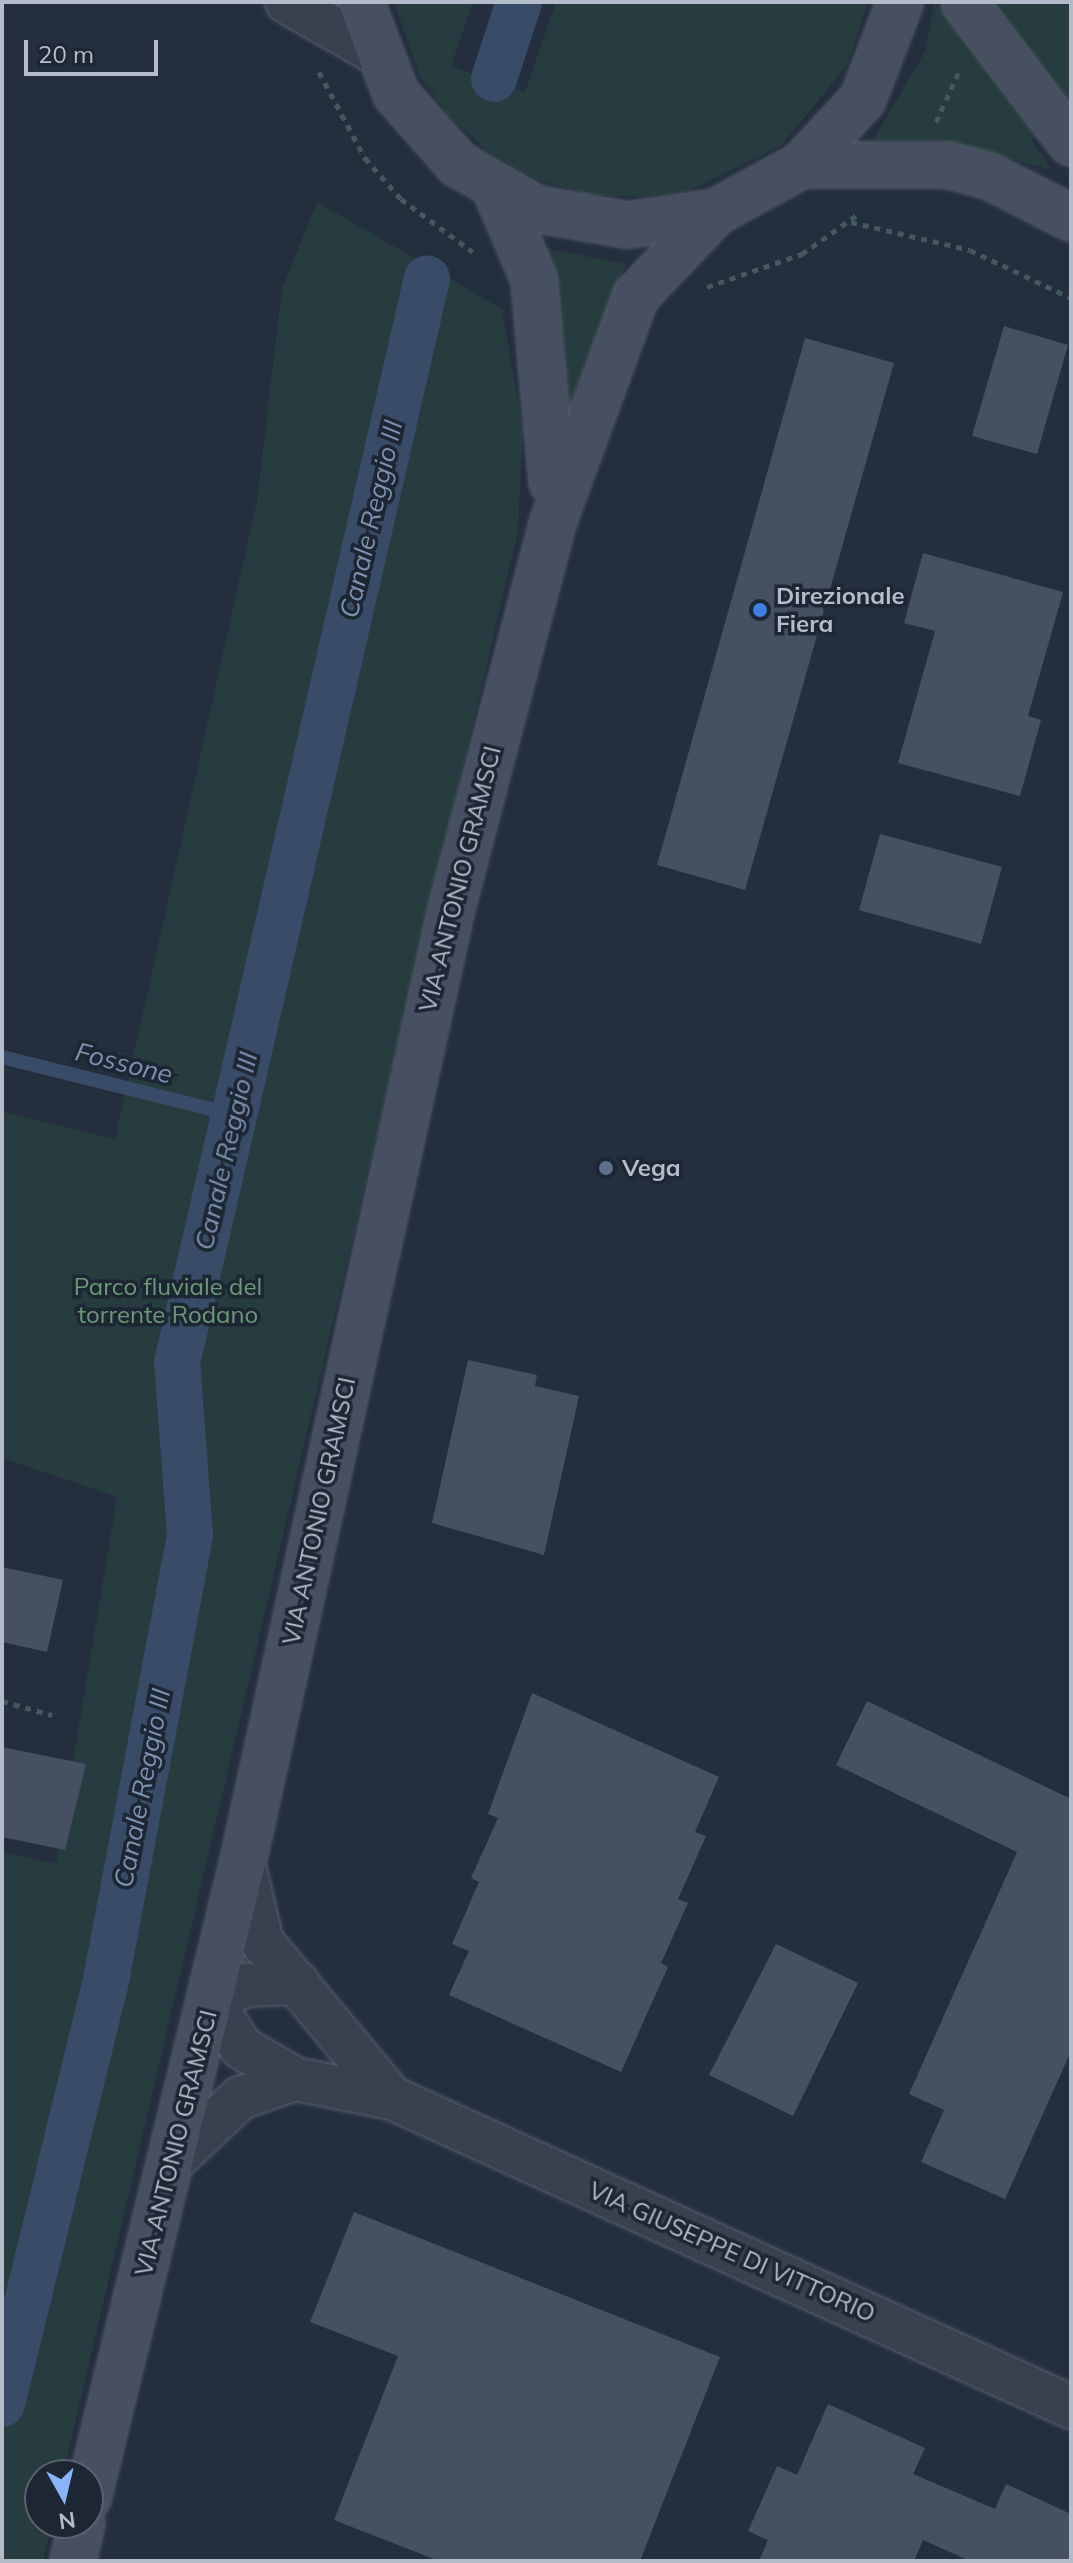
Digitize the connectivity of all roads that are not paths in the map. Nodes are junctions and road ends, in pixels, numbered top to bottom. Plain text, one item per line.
1 (287, 2) edge
2 (361, 2) edge
3 (900, 2) edge
4 (964, 2) edge
5 (375, 52) junction
6 (1071, 143) edge
7 (802, 165) junction
8 (496, 190) junction
9 (716, 212) junction
10 (1071, 218) edge
11 (552, 525) junction
12 (243, 1862) junction
13 (298, 1983) junction
14 (211, 2000) junction
15 (295, 2079) junction
16 (392, 2098) junction
17 (173, 2161) junction
18 (1071, 2407) edge
19 (98, 2459) edge
20 (78, 2539) edge
21 (73, 2561) edge

1 - 5 street
2 - 5 street, VIA ANTONIO GRAMSCI
3 - 7 street, VIA ANTONIO GRAMSCI
4 - 6 street
5 - 8 street, VIA ANTONIO GRAMSCI
7 - 9 street, VIA ANTONIO GRAMSCI
7 - 10 street
8 - 9 street, VIA ANTONIO GRAMSCI
8 - 11 street, VIA ANTONIO GRAMSCI
9 - 11 street, VIA ANTONIO GRAMSCI
11 - 12 street, VIA ANTONIO GRAMSCI
12 - 13 street, VIA GIUSEPPE DI VITTORIO
12 - 14 street, VIA ANTONIO GRAMSCI
13 - 14 street
13 - 16 street, VIA GIUSEPPE DI VITTORIO
14 - 15 street, VIA GIUSEPPE DI VITTORIO
14 - 17 street, VIA ANTONIO GRAMSCI
15 - 16 street, VIA GIUSEPPE DI VITTORIO
15 - 17 street
16 - 18 street, VIA GIUSEPPE DI VITTORIO
17 - 19 street, VIA ANTONIO GRAMSCI
20 - 21 street

